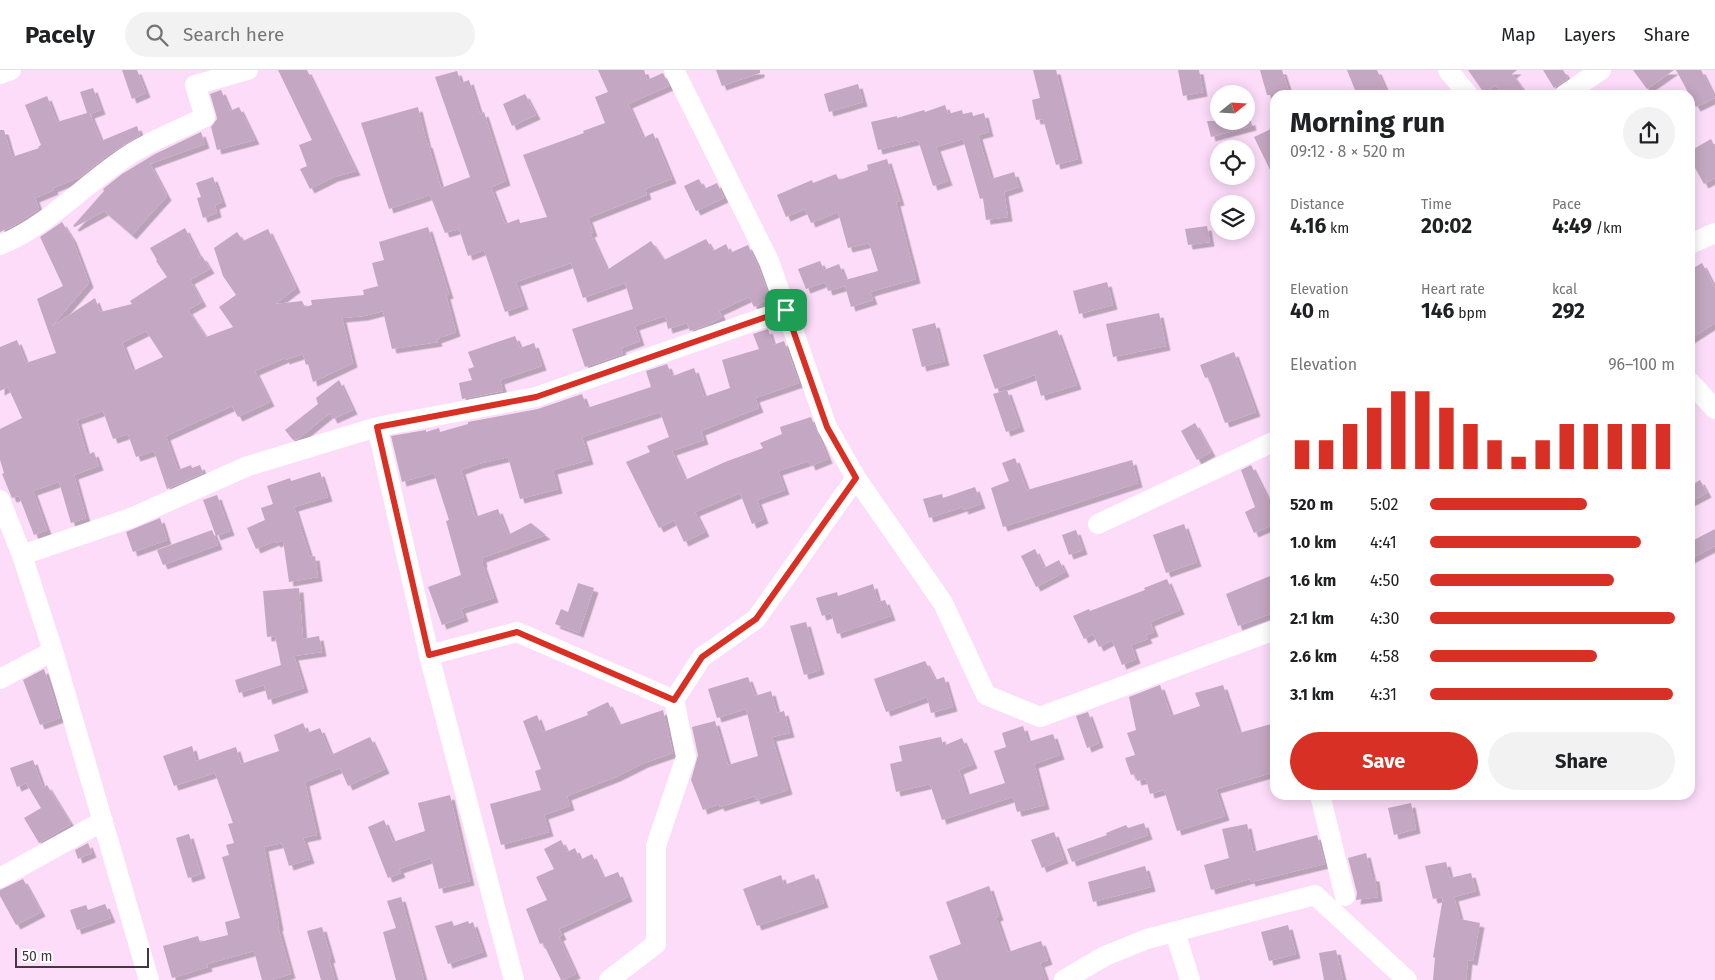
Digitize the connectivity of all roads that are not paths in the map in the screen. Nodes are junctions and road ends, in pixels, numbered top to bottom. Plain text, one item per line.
1 (11, 70) edge
2 (248, 70) edge
3 (674, 70) edge
4 (1448, 70) edge
5 (1601, 70) edge
6 (0, 74) edge
7 (1464, 90) edge
8 (1571, 90) edge
9 (1715, 233) edge
10 (1695, 242) edge
11 (0, 245) edge
12 (786, 310) junction
13 (1695, 387) edge
14 (1715, 409) edge
15 (377, 427) junction
16 (1270, 443) edge
17 (856, 478) junction
18 (0, 500) edge
19 (1098, 524) dead end
20 (22, 555) junction
21 (1270, 632) edge
22 (53, 651) junction
23 (429, 655) junction
24 (0, 679) edge
25 (674, 700) junction
26 (1321, 800) edge
27 (103, 822) junction
28 (0, 878) edge
29 (1345, 896) dead end
30 (1175, 932) junction
31 (149, 980) edge
32 (514, 980) edge
33 (609, 980) edge
34 (1064, 980) edge
35 (1190, 980) edge
36 (1407, 980) edge

1 - 6 street
2 - 11 street
3 - 12 street
4 - 7 street
5 - 8 street
9 - 10 street
12 - 15 street
12 - 17 street
13 - 14 street
15 - 20 street
15 - 23 street
16 - 19 street
17 - 21 street
17 - 25 street
18 - 20 street
20 - 22 street
22 - 24 street
22 - 27 street
23 - 25 street
23 - 32 street
25 - 33 street
26 - 29 street
27 - 28 street
27 - 31 street
30 - 34 street
30 - 35 street
30 - 36 street

